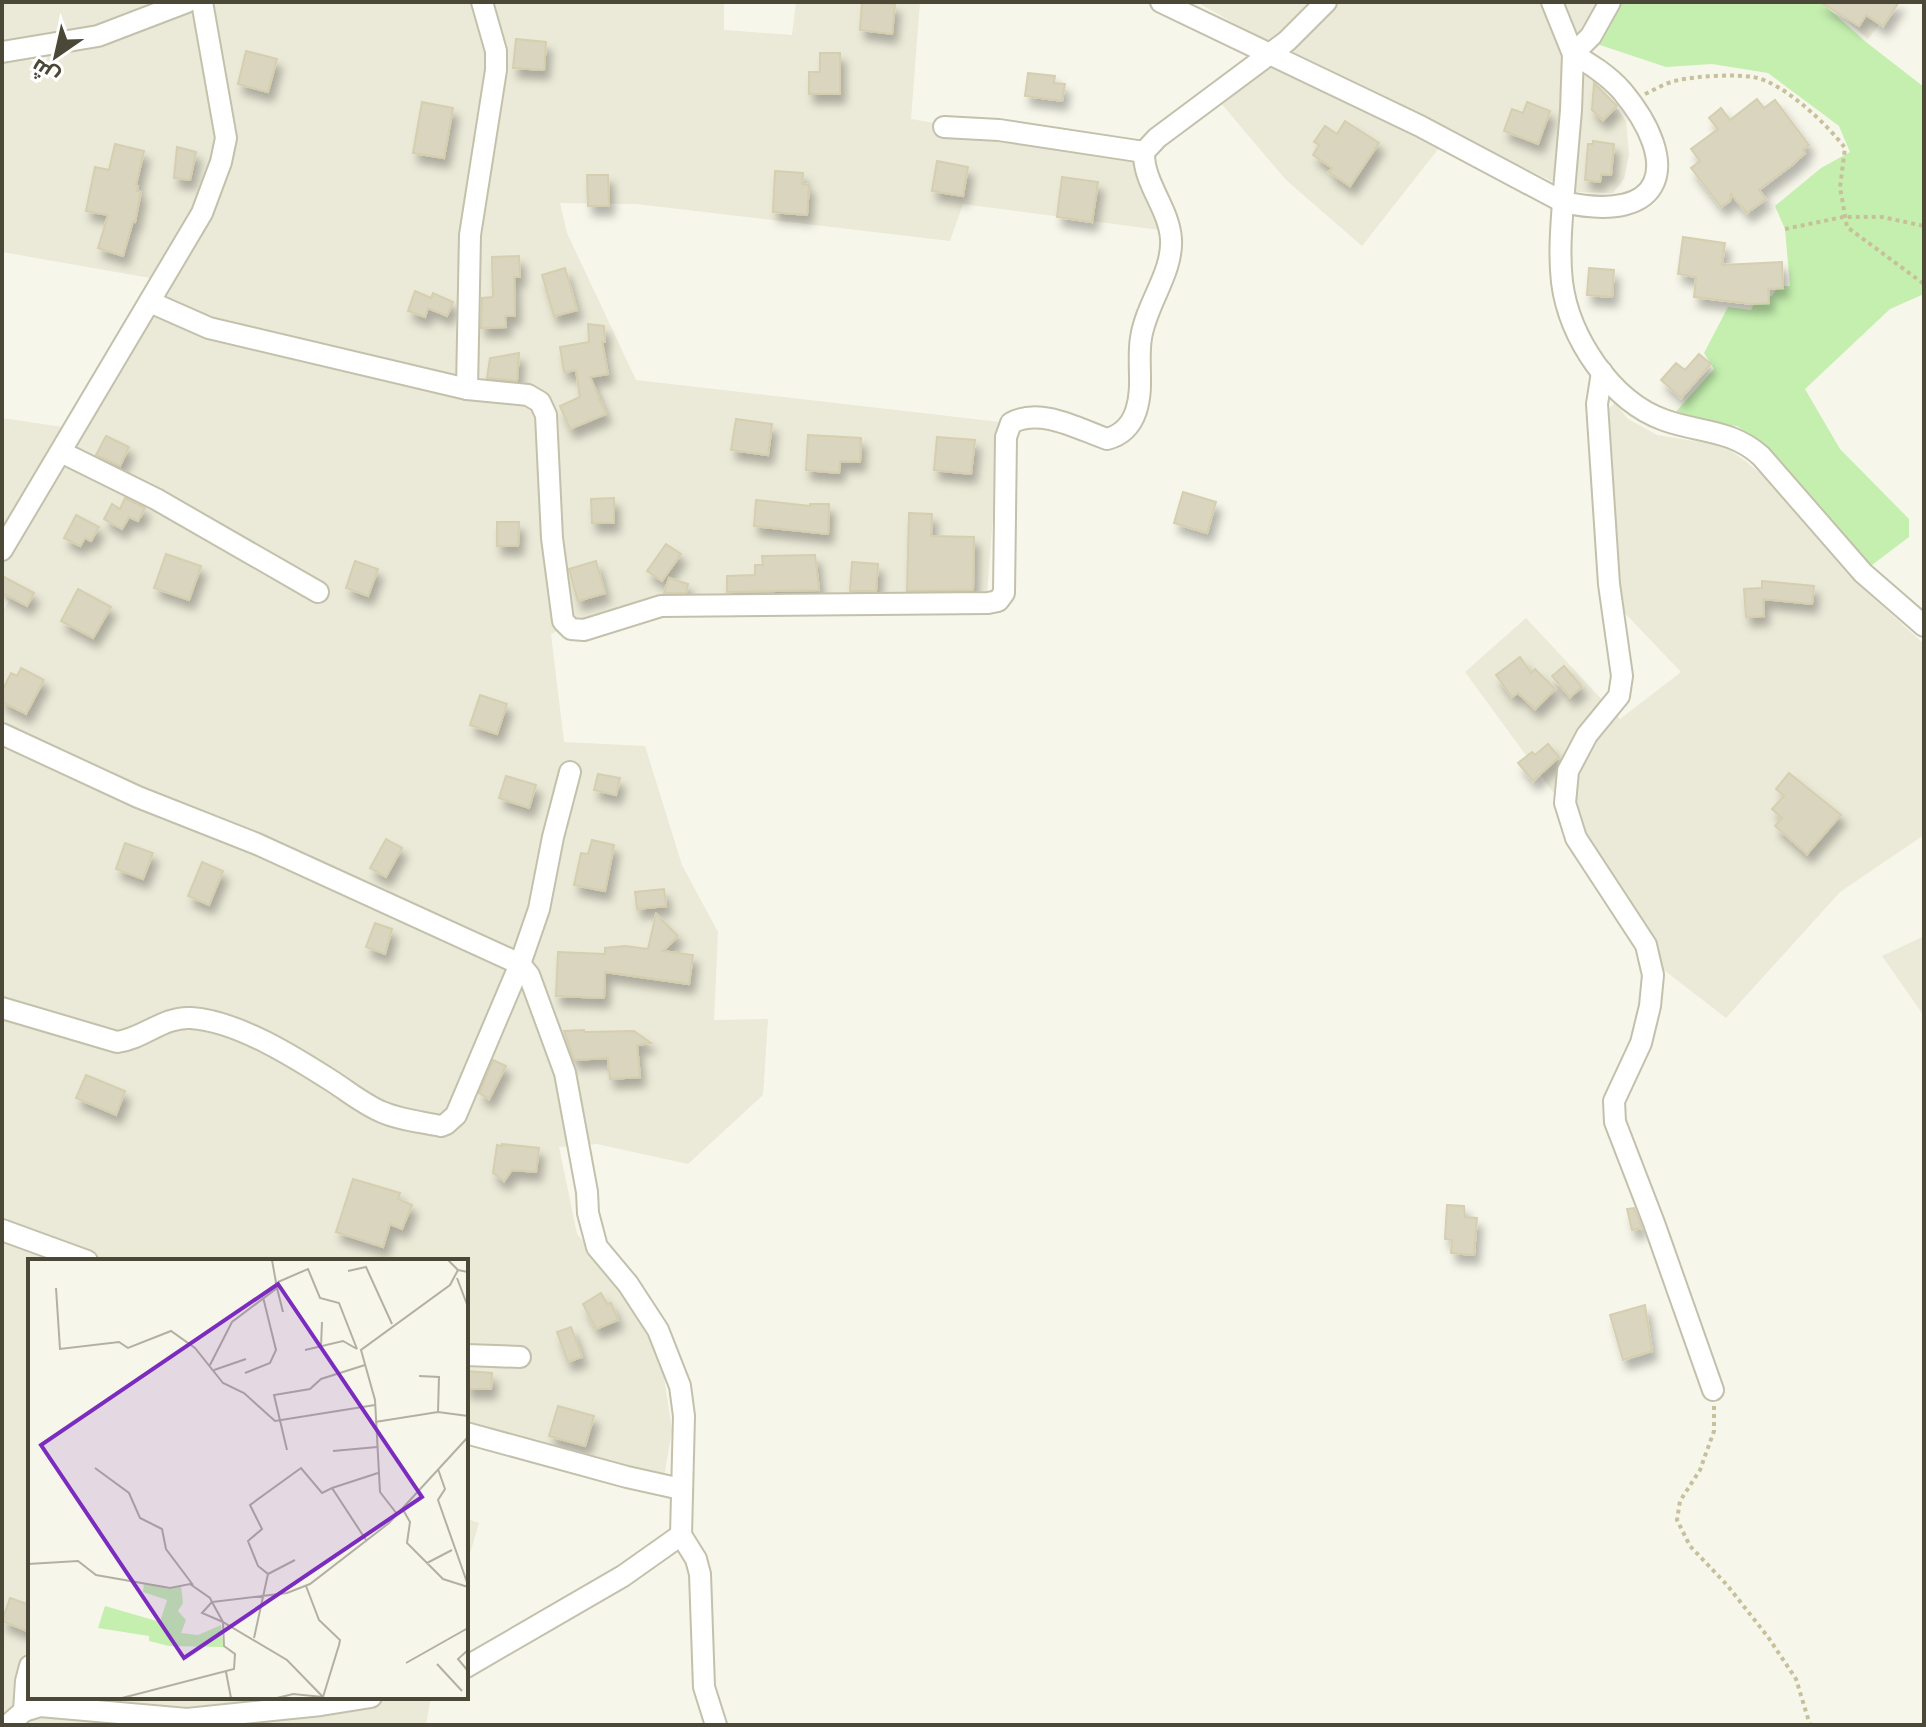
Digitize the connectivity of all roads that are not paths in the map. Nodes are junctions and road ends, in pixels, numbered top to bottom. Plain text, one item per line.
1 (187, 2) edge
2 (202, 2) edge
3 (482, 2) edge
4 (1161, 2) edge
5 (1326, 2) edge
6 (1552, 2) edge
7 (1610, 2) edge
8 (149, 8) edge
9 (2, 52) edge
10 (1268, 54) junction
11 (1573, 54) junction
12 (944, 127) dead end
13 (1144, 152) junction
14 (1563, 202) junction
15 (150, 302) junction
16 (1602, 372) junction
17 (467, 389) junction
18 (61, 452) junction
19 (2, 550) edge
20 (318, 592) dead end
21 (1924, 626) edge
22 (2, 734) edge
23 (570, 772) dead end
24 (520, 964) junction
25 (2, 1008) edge
26 (2, 1230) edge
27 (82, 1259) edge
28 (468, 1355) edge
29 (520, 1357) dead end
30 (1713, 1390) road end
31 (468, 1434) edge
32 (681, 1489) junction
33 (681, 1535) junction
34 (468, 1666) edge
35 (28, 1674) edge
36 (358, 1699) edge
37 (137, 1705) edge
38 (24, 1711) junction
39 (8, 1725) edge
40 (716, 1725) edge

1 - 8 street
2 - 15 street
3 - 17 street
4 - 10 street
5 - 10 street
6 - 11 street
7 - 11 street
8 - 9 street
10 - 13 street
10 - 14 street
11 - 14 street
11 - 14 street
12 - 13 street
13 - 17 street
14 - 16 street
15 - 17 street
15 - 18 street
16 - 21 street
16 - 30 street
18 - 19 street
18 - 20 street
22 - 24 street
23 - 24 street
24 - 25 street
24 - 32 street
26 - 27 street
28 - 29 street
31 - 32 street
32 - 33 street
33 - 34 street
33 - 40 street
35 - 38 street
36 - 37 street
37 - 38 street
38 - 39 street

